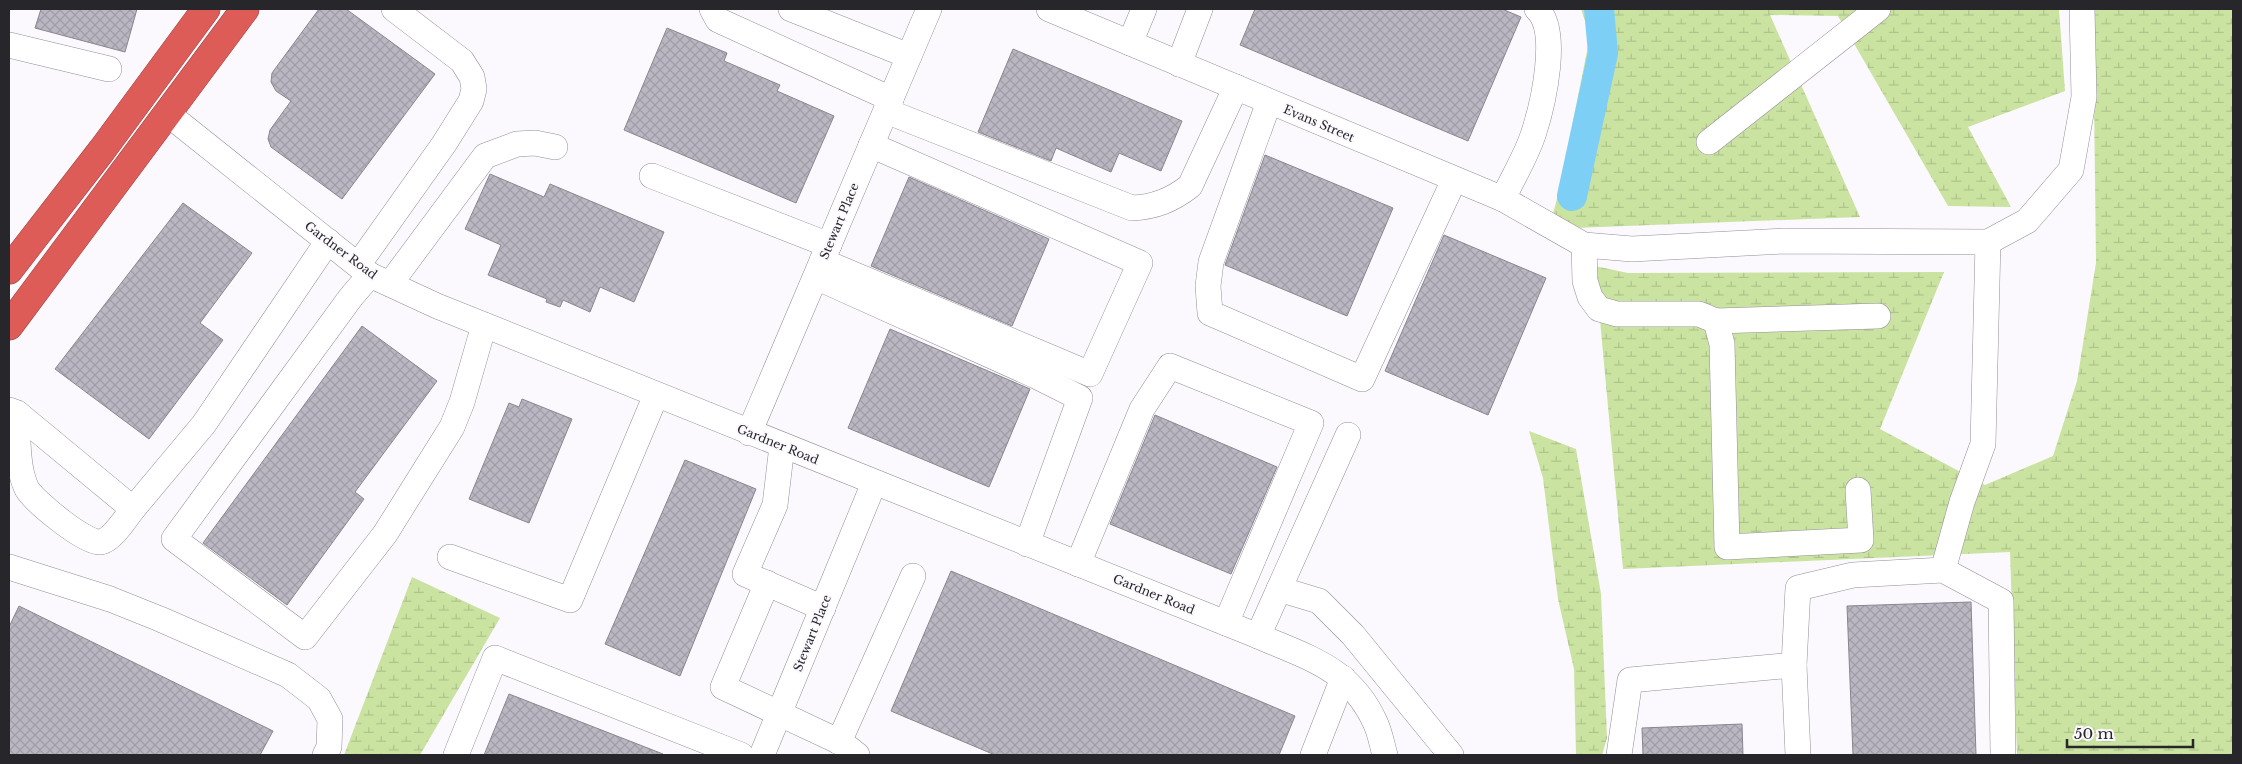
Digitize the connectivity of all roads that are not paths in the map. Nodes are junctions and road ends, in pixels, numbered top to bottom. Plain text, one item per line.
1 (206, 9) edge
2 (245, 9) edge
3 (394, 9) edge
4 (712, 9) edge
5 (791, 9) edge
6 (929, 9) edge
7 (1049, 9) edge
8 (1144, 9) edge
9 (1200, 9) edge
10 (1537, 9) edge
11 (1878, 9) edge
12 (2082, 9) edge
13 (1130, 43) junction
14 (9, 45) edge
15 (909, 56) junction
16 (1180, 64) junction
17 (110, 69) dead end
18 (1236, 88) junction
19 (1269, 102) junction
20 (889, 105) junction
21 (165, 116) junction
22 (1709, 142) dead end
23 (871, 145) junction
24 (555, 147) dead end
25 (102, 150) junction
26 (652, 176) dead end
27 (1454, 180) junction
28 (1503, 199) junction
29 (9, 236) edge
30 (328, 241) junction
31 (1988, 242) junction
32 (1584, 245) junction
33 (822, 261) junction
34 (9, 270) edge
35 (373, 275) junction
36 (1878, 316) dead end
37 (1716, 321) junction
38 (484, 325) junction
39 (9, 326) edge
40 (656, 395) junction
41 (13, 412) edge
42 (749, 433) junction
43 (1348, 435) dead end
44 (782, 446) junction
45 (874, 483) junction
46 (1858, 490) dead end
47 (133, 509) junction
48 (1027, 544) junction
49 (450, 557) dead end
50 (1078, 564) junction
51 (9, 567) edge
52 (1943, 570) junction
53 (913, 576) dead end
54 (767, 583) junction
55 (1279, 590) junction
56 (823, 608) junction
57 (1226, 623) junction
58 (1258, 636) junction
59 (1794, 665) junction
60 (1343, 678) junction
61 (779, 714) junction
62 (848, 748) edge
63 (325, 755) edge
64 (456, 755) edge
65 (741, 755) edge
66 (762, 755) edge
67 (1313, 755) edge
68 (1385, 755) edge
69 (1451, 755) edge
70 (1619, 755) edge
71 (1798, 755) edge
72 (2003, 755) edge

1 - 25 highway
2 - 21 highway
3 - 35 street
4 - 20 street
5 - 15 street
6 - 15 street, Stewart Place
7 - 13 street, Evans Street
8 - 13 street
9 - 16 street
10 - 28 street
11 - 22 street
12 - 31 street
13 - 16 street, Evans Street
14 - 17 street
15 - 20 street, Stewart Place
16 - 18 street, Evans Street
18 - 19 street, Evans Street
18 - 20 street
19 - 27 street, Evans Street
19 - 27 street
20 - 23 street, Stewart Place
21 - 30 street, Gardner Road
21 - 39 highway
23 - 33 street, Stewart Place
23 - 33 street
24 - 35 street
25 - 29 highway
25 - 34 highway
26 - 33 street
27 - 28 street, Evans Street
28 - 32 street, Evans Street
30 - 35 street, Gardner Road
30 - 47 street
31 - 32 street
31 - 52 street
32 - 37 street
33 - 42 street, Stewart Place
33 - 48 street
35 - 38 street, Gardner Road
35 - 38 street
36 - 37 street
37 - 46 street
38 - 40 street, Gardner Road
40 - 42 street, Gardner Road
40 - 49 street
41 - 47 street
41 - 47 street
42 - 44 street, Gardner Road
43 - 55 street
44 - 45 street, Gardner Road
44 - 54 street
45 - 48 street, Gardner Road
45 - 56 street, Stewart Place
48 - 50 street, Gardner Road
50 - 57 street, Gardner Road
50 - 57 street
51 - 63 street
52 - 59 street
52 - 72 street
53 - 62 street
54 - 56 street
54 - 61 street
55 - 58 street
55 - 69 street
56 - 61 street, Stewart Place
57 - 58 street, Gardner Road
58 - 60 street, Gardner Road
59 - 70 street
59 - 71 street
60 - 67 street
60 - 68 street, Gardner Road
61 - 62 street
61 - 66 street, Stewart Place
64 - 65 street

